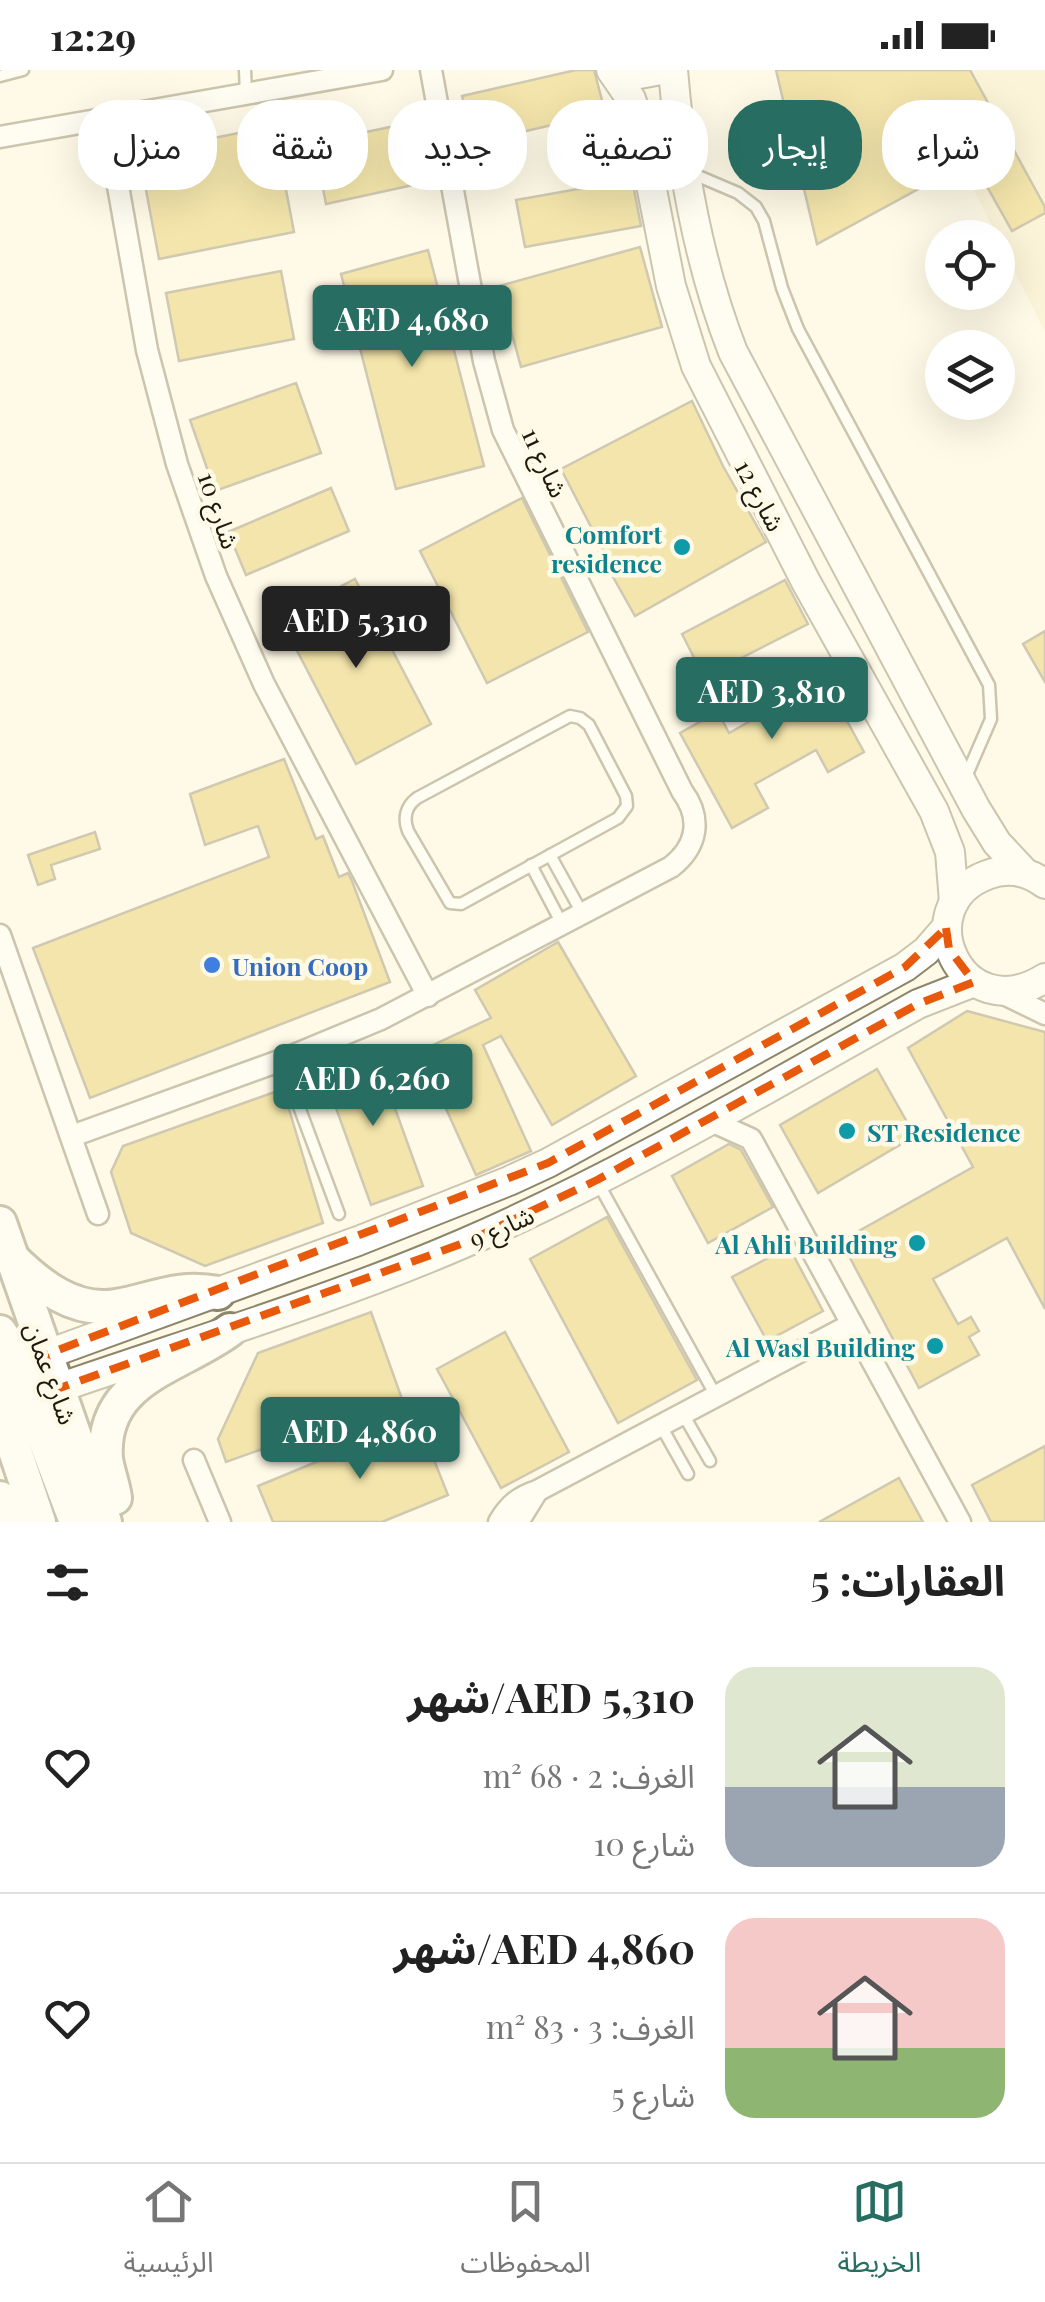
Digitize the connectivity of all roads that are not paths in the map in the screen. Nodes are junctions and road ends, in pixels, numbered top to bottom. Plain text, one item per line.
1 (23, 70) edge
2 (245, 70) edge
3 (431, 70) edge
4 (614, 70) edge
5 (661, 70) edge
6 (673, 70) edge
7 (374, 71) edge
8 (0, 76) edge
9 (246, 94) junction
10 (211, 100) edge
11 (677, 100) edge
12 (78, 123) edge
13 (0, 138) edge
14 (708, 180) edge
15 (119, 190) edge
16 (689, 190) edge
17 (963, 785) junction
18 (550, 855) junction
19 (532, 865) junction
20 (1038, 879) edge
21 (582, 913) junction
22 (950, 915) junction
23 (562, 924) junction
24 (0, 935) edge
25 (1045, 978) edge
26 (987, 987) junction
27 (428, 996) junction
28 (1045, 1014) edge
29 (282, 1060) junction
30 (762, 1091) junction
31 (709, 1120) junction
32 (72, 1136) junction
33 (751, 1140) junction
34 (597, 1180) junction
35 (98, 1214) dead end
36 (339, 1214) dead end
37 (0, 1223) edge
38 (11, 1258) junction
39 (218, 1293) junction
40 (852, 1324) junction
41 (230, 1330) junction
42 (0, 1332) edge
43 (16, 1367) edge
44 (716, 1396) junction
45 (17, 1402) edge
46 (682, 1414) junction
47 (660, 1426) junction
48 (194, 1460) dead end
49 (710, 1461) dead end
50 (688, 1474) dead end
51 (537, 1491) junction
52 (0, 1498) edge
53 (14, 1522) edge
54 (39, 1522) edge
55 (76, 1522) edge
56 (105, 1522) edge
57 (118, 1522) edge
58 (220, 1522) edge
59 (499, 1522) edge
60 (518, 1522) edge
61 (960, 1522) edge

1 - 8 lane
2 - 9 lane
3 - 21 street, شارع 11
4 - 5 street
4 - 22 street, شارع 12
6 - 11 street, شارع 12
7 - 9 street
9 - 10 street
12 - 13 street
14 - 17 lane
15 - 27 street, شارع 10
16 - 17 street, شارع 12
17 - 20 street, شارع 12
18 - 19 lane
18 - 19 lane
18 - 21 lane
19 - 23 lane
20 - 22 street, شارع 9
21 - 23 street, شارع 11
22 - 26 street, شارع 12
22 - 39 street, شارع 9
23 - 27 street, شارع 11
24 - 32 street
25 - 26 street, شارع 9
26 - 28 street
26 - 30 street, شارع 9
27 - 29 street, شارع 11
29 - 32 street, شارع 11
29 - 36 lane
30 - 31 street, شارع 9
30 - 33 street
31 - 33 street
31 - 34 street, شارع 9
32 - 35 street
33 - 40 street
34 - 41 street, شارع 9
34 - 44 lane
37 - 38 main road, شارع عمان
38 - 39 main road
38 - 43 main road, شارع عمان
39 - 43 street, شارع 9
40 - 44 street
40 - 61 street
41 - 45 street, شارع 9
41 - 57 main road
42 - 43 main road
43 - 45 main road, شارع عمان
43 - 45 main road
44 - 46 street
45 - 54 main road, شارع عمان
45 - 55 main road
45 - 56 main road, شارع عمان
46 - 47 street
46 - 49 lane
47 - 50 lane
47 - 51 street
48 - 58 street
51 - 59 street
51 - 60 street
52 - 53 main road

